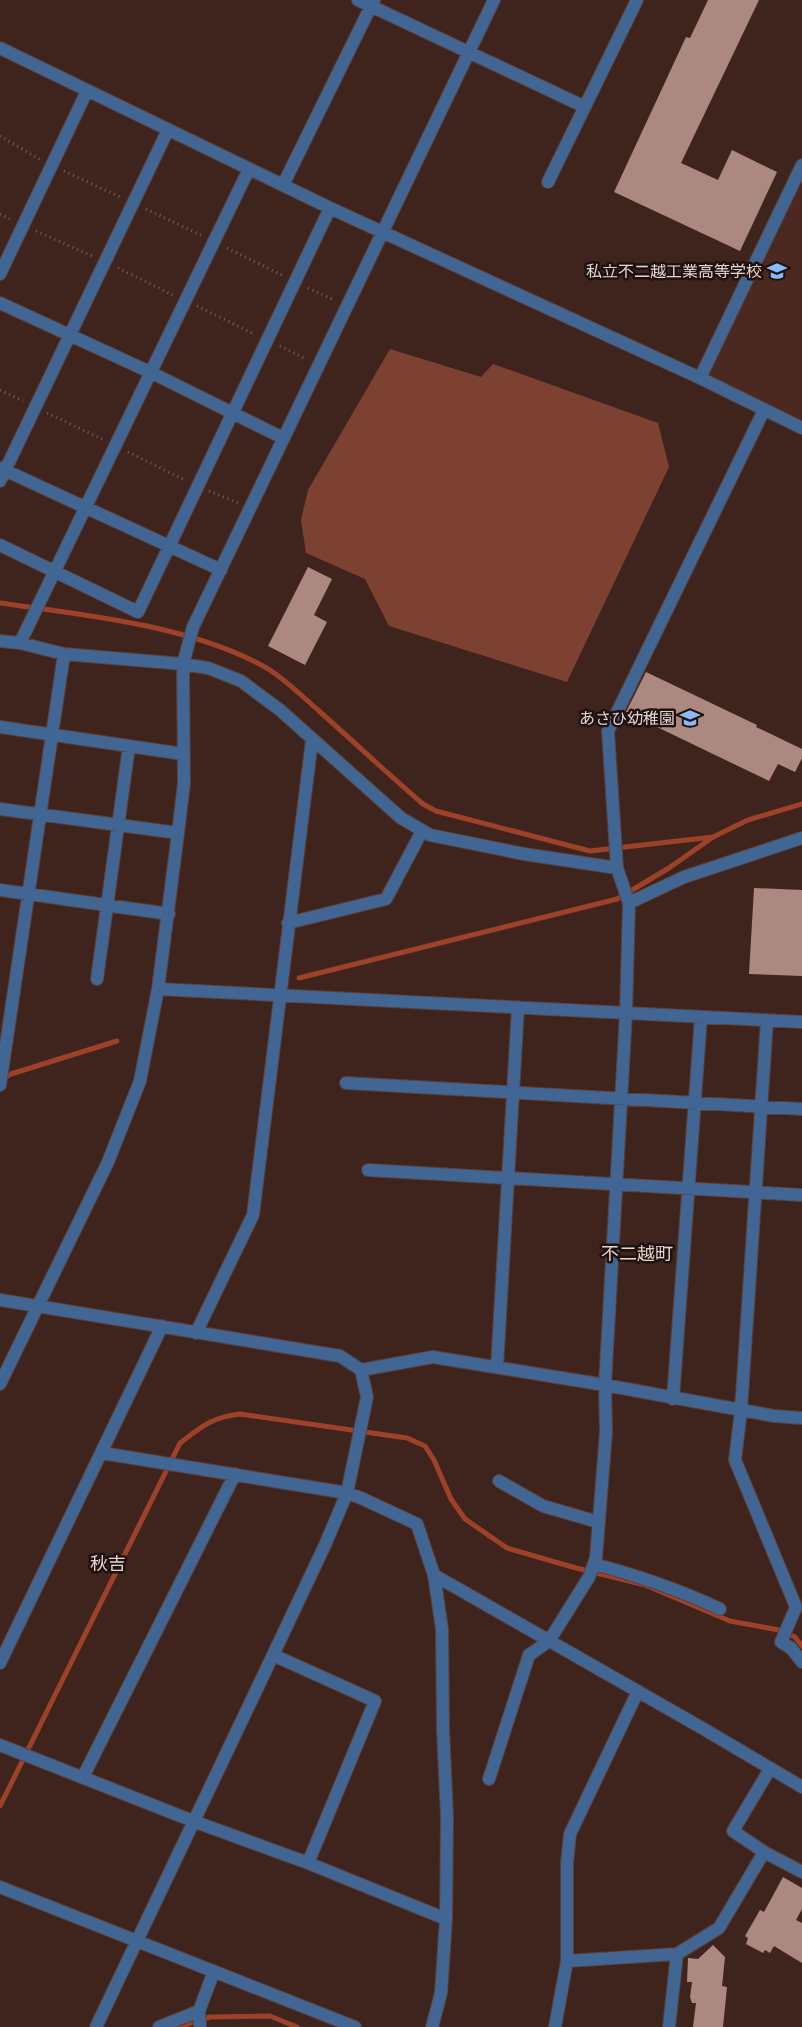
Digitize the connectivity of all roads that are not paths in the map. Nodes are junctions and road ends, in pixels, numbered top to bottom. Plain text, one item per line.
1 (358, 0) edge
2 (494, 0) edge
3 (636, 0) edge
4 (372, 3) edge
5 (0, 50) edge
6 (468, 52) junction
7 (87, 91) junction
8 (585, 107) junction
9 (168, 130) junction
10 (802, 165) edge
11 (249, 169) junction
12 (548, 182) dead end
13 (283, 185) junction
14 (330, 208) junction
15 (381, 232) junction
16 (0, 274) edge
17 (0, 303) edge
18 (69, 336) junction
19 (152, 373) junction
20 (700, 378) junction
21 (764, 410) junction
22 (232, 412) junction
23 (802, 428) edge
24 (283, 438) junction
25 (2, 473) edge
26 (86, 508) junction
27 (0, 545) edge
28 (168, 546) junction
29 (221, 570) junction
30 (55, 573) junction
31 (0, 641) edge
32 (20, 643) junction
33 (64, 654) junction
34 (183, 664) junction
35 (0, 727) edge
36 (52, 735) junction
37 (312, 740) junction
38 (129, 746) junction
39 (183, 754) junction
40 (0, 809) edge
41 (40, 814) junction
42 (118, 825) junction
43 (422, 831) junction
44 (178, 833) junction
45 (802, 838) edge
46 (617, 868) junction
47 (0, 890) edge
48 (28, 894) junction
49 (629, 903) junction
50 (107, 905) junction
51 (169, 914) junction
52 (288, 923) junction
53 (97, 979) dead end
54 (158, 989) junction
55 (280, 996) junction
56 (518, 1008) junction
57 (626, 1013) junction
58 (701, 1017) junction
59 (767, 1020) junction
60 (802, 1022) edge
61 (346, 1084) dead end
62 (0, 1085) edge
63 (513, 1093) junction
64 (621, 1099) junction
65 (695, 1103) junction
66 (761, 1107) junction
67 (802, 1109) edge
68 (368, 1170) dead end
69 (508, 1178) junction
70 (616, 1184) junction
71 (688, 1188) junction
72 (755, 1192) junction
73 (802, 1195) edge
74 (0, 1300) edge
75 (38, 1306) junction
76 (162, 1326) junction
77 (196, 1333) junction
78 (497, 1368) junction
79 (361, 1370) junction
80 (0, 1384) edge
81 (605, 1385) junction
82 (673, 1399) junction
83 (741, 1410) junction
84 (802, 1418) edge
85 (102, 1453) junction
86 (235, 1474) junction
87 (499, 1481) dead end
88 (347, 1493) junction
89 (598, 1522) junction
90 (594, 1564) junction
91 (434, 1575) junction
92 (720, 1609) dead end
93 (549, 1641) junction
94 (273, 1655) junction
95 (802, 1662) edge
96 (0, 1663) edge
97 (638, 1691) junction
98 (0, 1745) edge
99 (770, 1768) junction
100 (83, 1777) junction
101 (490, 1779) dead end
102 (802, 1786) edge
103 (193, 1821) junction
104 (764, 1852) junction
105 (308, 1863) junction
106 (802, 1872) edge
107 (0, 1887) edge
108 (446, 1919) junction
109 (138, 1941) junction
110 (677, 1954) junction
111 (567, 1961) junction
112 (214, 1971) junction
113 (199, 2011) junction
114 (96, 2027) edge
115 (159, 2027) edge
116 (200, 2027) edge
117 (355, 2027) edge
118 (432, 2027) edge
119 (555, 2027) edge
120 (670, 2027) edge

1 - 4 street
2 - 6 street
3 - 8 street
4 - 6 street
4 - 13 street
5 - 7 street
6 - 8 street
6 - 15 street
7 - 9 street
7 - 16 street
8 - 12 street
9 - 11 street
9 - 18 street
10 - 20 street
11 - 13 street
11 - 19 street
13 - 14 street
14 - 15 street
14 - 22 street
15 - 20 street
15 - 24 street
17 - 18 street
18 - 19 street
18 - 25 street
19 - 22 street
19 - 26 street
20 - 21 street
21 - 23 street
21 - 46 street
22 - 24 street
22 - 28 street
24 - 29 street
25 - 26 street
26 - 28 street
26 - 30 street
27 - 30 street
28 - 29 street
28 - 30 street
29 - 34 street
30 - 32 street
31 - 32 street
32 - 33 street
33 - 34 street
33 - 36 street
34 - 37 street
34 - 39 street
35 - 36 street
36 - 38 street
36 - 41 street
37 - 43 street
37 - 52 street
38 - 39 street
38 - 42 street
39 - 44 street
40 - 41 street
41 - 42 street
41 - 48 street
42 - 44 street
42 - 50 street
43 - 46 street
43 - 52 street
44 - 51 street
45 - 49 street
46 - 49 street
47 - 48 street
48 - 50 street
48 - 62 street
49 - 57 street
50 - 51 street
50 - 53 street
51 - 54 street
52 - 55 street
54 - 55 street
54 - 75 street
55 - 56 street
55 - 77 street
56 - 57 street
56 - 63 street
57 - 58 street
57 - 64 street
58 - 59 street
58 - 65 street
59 - 60 street
59 - 66 street
61 - 63 street
63 - 64 street
63 - 69 street
64 - 65 street
64 - 70 street
65 - 66 street
65 - 71 street
66 - 67 street
66 - 72 street
68 - 69 street
69 - 70 street
69 - 78 street
70 - 71 street
70 - 81 street
71 - 72 street
71 - 82 street
72 - 73 street
72 - 83 street
74 - 75 street
75 - 76 street
75 - 80 street
76 - 77 street
76 - 85 street
77 - 79 street
78 - 79 street
78 - 81 street
79 - 88 street
81 - 82 street
81 - 89 street
82 - 83 street
83 - 84 street
83 - 95 street
85 - 86 street
85 - 96 street
86 - 88 street
86 - 100 street
87 - 89 street
88 - 91 street
88 - 94 street
89 - 90 street
90 - 92 street
90 - 93 street
91 - 93 street
91 - 108 street
93 - 97 street
93 - 101 street
94 - 103 street
94 - 105 street
97 - 99 street
97 - 111 street
98 - 100 street
99 - 102 street
99 - 104 street
100 - 103 street
103 - 105 street
103 - 109 street
104 - 106 street
104 - 110 street
105 - 108 street
107 - 109 street
108 - 118 street
109 - 112 street
109 - 114 street
110 - 111 street
110 - 120 street
111 - 119 street
112 - 113 street
112 - 117 street
113 - 115 street
113 - 116 street

